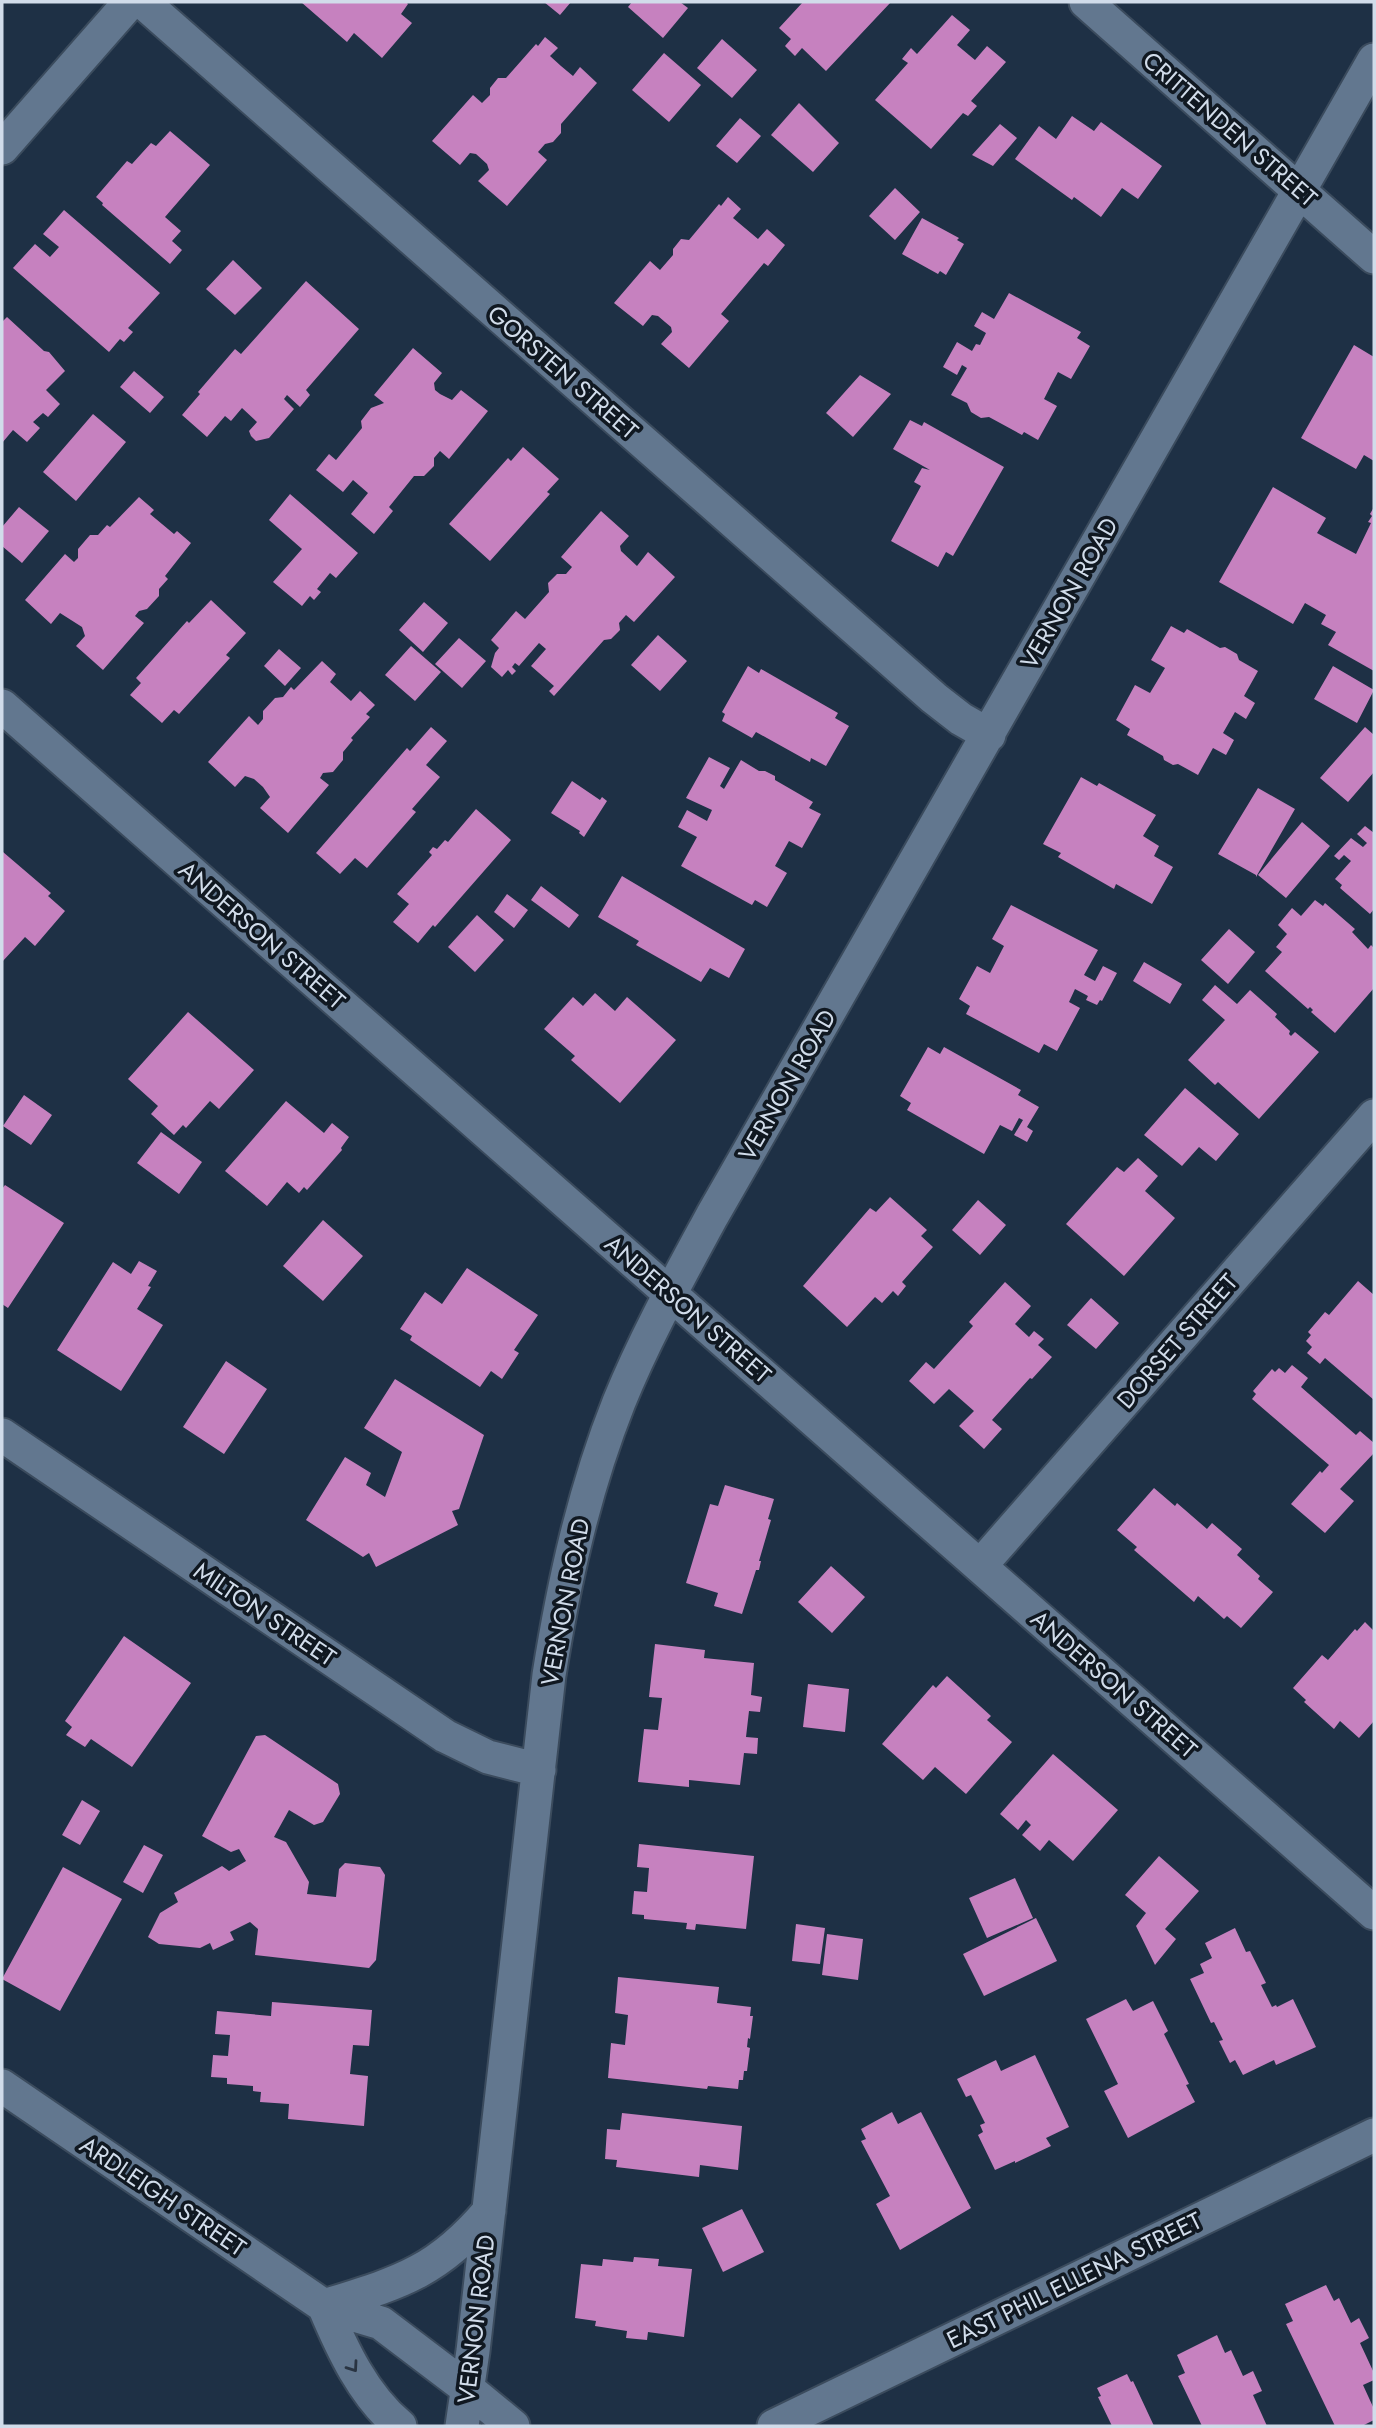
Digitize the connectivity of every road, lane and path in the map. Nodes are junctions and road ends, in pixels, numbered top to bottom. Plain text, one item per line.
1 (130, 2) edge
2 (143, 2) edge
3 (1086, 2) edge
4 (1374, 60) edge
5 (2, 148) edge
6 (1299, 190) junction
7 (1374, 257) edge
8 (2, 706) edge
9 (989, 735) junction
10 (1374, 1116) edge
11 (670, 1293) junction
12 (2, 1435) edge
13 (980, 1566) junction
14 (538, 1770) junction
15 (1374, 1913) edge
16 (2, 2086) edge
17 (1374, 2135) edge
18 (489, 2211) junction
19 (324, 2306) junction
20 (468, 2389) junction
21 (400, 2426) edge
22 (462, 2426) edge
23 (513, 2426) edge
24 (774, 2426) edge

1 - 5 street
2 - 9 street, GORSTEN STREET
3 - 6 street, CRITTENDEN STREET
4 - 6 street, VERNON ROAD
6 - 7 street, CRITTENDEN STREET
6 - 9 street, VERNON ROAD
8 - 11 street, ANDERSON STREET
9 - 11 street, VERNON ROAD
10 - 13 street, DORSET STREET
11 - 13 street, ANDERSON STREET
11 - 14 street, VERNON ROAD
12 - 14 street, MILTON STREET
13 - 15 street, ANDERSON STREET
14 - 18 street, VERNON ROAD
16 - 19 street, ARDLEIGH STREET
17 - 24 street, EAST PHIL ELLENA STREET
18 - 19 street, VERNON ROAD
18 - 20 street, VERNON ROAD
19 - 20 street, ARDLEIGH STREET
19 -> 21 street
20 - 22 street, VERNON ROAD
20 - 23 street, ARDLEIGH STREET

